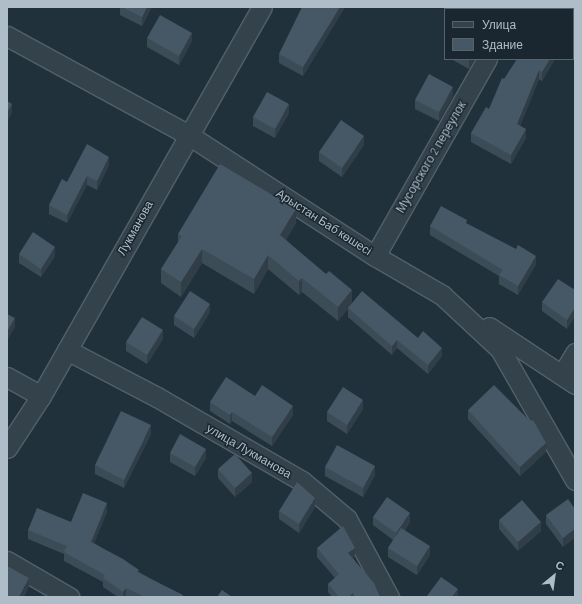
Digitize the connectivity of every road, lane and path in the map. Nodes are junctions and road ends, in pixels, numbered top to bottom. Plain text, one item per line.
1 (262, 7) edge
2 (7, 36) edge
3 (486, 60) edge
4 (188, 134) junction
5 (375, 256) junction
6 (442, 295) junction
7 (67, 350) junction
8 (575, 353) edge
9 (7, 377) edge
10 (569, 380) edge
11 (41, 396) junction
12 (7, 448) edge
13 (575, 480) edge
14 (7, 562) edge
15 (70, 597) edge
16 (389, 597) edge

1 - 4 street, Лукманова
2 - 4 street, Арыстан Баб көшесі
3 - 5 street, Мусорского 2 переулок
4 - 5 street, Арыстан Баб көшесі
4 - 7 street, Лукманова
5 - 6 street, Арыстан Баб көшесі
6 - 10 street
6 - 13 street, Арыстан Баб көшесі
7 - 11 street, Лукманова
7 - 16 street, улица Лукманова
8 - 10 street
9 - 11 street
11 - 12 street, Лукманова
14 - 15 street

